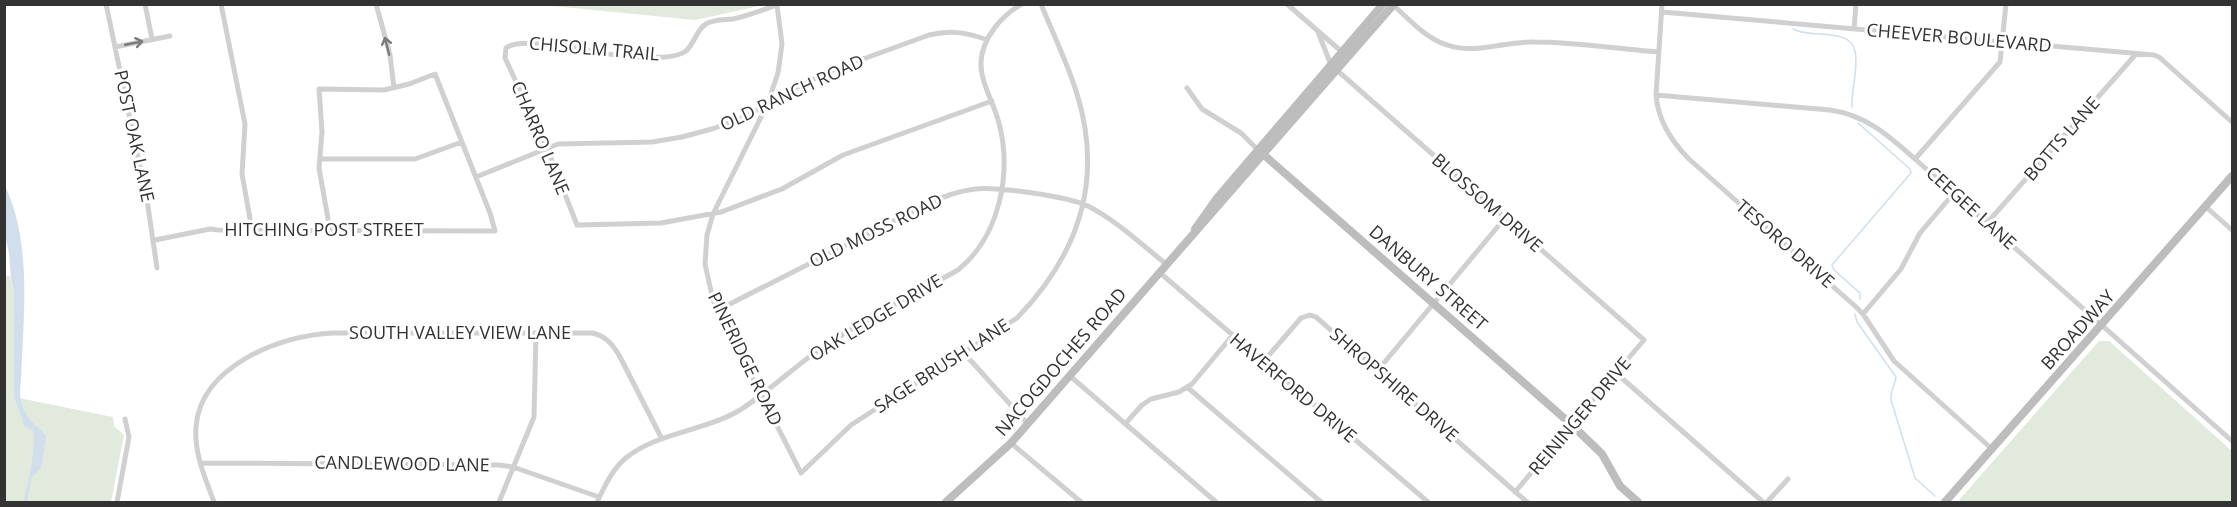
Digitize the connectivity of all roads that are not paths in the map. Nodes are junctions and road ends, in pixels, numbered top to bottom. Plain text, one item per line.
1 (106, 4) edge
2 (145, 4) edge
3 (221, 4) edge
4 (376, 4) edge
5 (1022, 4) edge
6 (1041, 4) edge
7 (1287, 4) edge
8 (1383, 4) edge
9 (1662, 4) edge
10 (1856, 4) edge
11 (2006, 4) edge
12 (778, 5) edge
13 (1393, 5) edge
14 (1662, 12) junction
15 (1854, 28) junction
16 (1318, 32) junction
17 (170, 36) dead end
18 (152, 39) junction
19 (987, 40) junction
20 (2003, 41) junction
21 (115, 47) junction
22 (1342, 51) junction
23 (505, 52) joint
24 (1659, 52) junction
25 (2136, 54) junction
26 (1334, 68) junction
27 (394, 88) junction
28 (1187, 88) dead end
29 (1656, 95) junction
30 (992, 101) junction
31 (766, 105) junction
32 (2232, 122) edge
33 (462, 142) junction
34 (547, 148) junction
35 (1261, 152) junction
36 (320, 159) junction
37 (1915, 159) junction
38 (476, 177) junction
39 (2232, 177) edge
40 (1001, 190) junction
41 (1953, 194) junction
42 (1083, 204) junction
43 (2206, 207) junction
44 (713, 214) junction
45 (1505, 218) junction
46 (1987, 224) junction
47 (252, 230) junction
48 (330, 230) junction
49 (2232, 230) edge
50 (155, 240) junction
51 (1166, 264) junction
52 (158, 268) dead end
53 (1159, 272) junction
54 (1434, 302) junction
55 (718, 310) junction
56 (1863, 314) junction
57 (2102, 325) junction
58 (536, 333) junction
59 (1232, 336) junction
60 (1644, 340) joint
61 (963, 352) junction
62 (1263, 362) junction
63 (1378, 370) junction
64 (1616, 373) junction
65 (1070, 376) junction
66 (1187, 387) junction
67 (761, 394) junction
68 (125, 419) dead end
69 (1028, 424) junction
70 (1125, 424) junction
71 (1572, 425) junction
72 (662, 439) junction
73 (2232, 441) edge
74 (1011, 443) junction
75 (1992, 449) junction
76 (200, 463) junction
77 (513, 467) junction
78 (801, 473) joint
79 (1788, 479) dead end
80 (1515, 492) junction
81 (598, 500) edge
82 (117, 502) edge
83 (214, 502) edge
84 (499, 502) edge
85 (946, 502) edge
86 (1081, 502) edge
87 (1216, 502) edge
88 (1322, 502) edge
89 (1428, 502) edge
90 (1527, 502) edge
91 (1638, 502) edge
92 (1765, 502) edge
93 (1945, 502) edge

1 - 21 street, POST OAK LANE
2 - 18 street
3 - 47 street
27 -> 4 street
5 - 19 street
6 - 42 street, SAGE BRUSH LANE
7 - 16 street
8 - 22 main road, NACOGDOCHES ROAD
9 - 14 street, TESORO DRIVE
10 - 15 street
11 - 20 street
12 - 23 street, CHISOLM TRAIL
12 - 31 street, PINERIDGE ROAD
13 - 24 street
13 - 26 main road, NACOGDOCHES ROAD
14 - 15 street, CHEEVER BOULEVARD
14 - 24 street, TESORO DRIVE
15 - 20 street, CHEEVER BOULEVARD
16 - 22 street
16 - 26 street
17 - 18 street
21 -> 18 street
19 - 30 street, OAK LEDGE DRIVE
19 - 31 street, OLD RANCH ROAD
20 - 25 street, CHEEVER BOULEVARD
20 - 37 street
21 - 50 street, POST OAK LANE
22 - 26 main road, NACOGDOCHES ROAD
23 - 34 street, CHARRO LANE
24 - 29 street, TESORO DRIVE
25 - 32 street, CHEEVER BOULEVARD
25 - 46 street, BOTTS LANE
26 - 35 main road, NACOGDOCHES ROAD
26 - 45 street, BLOSSOM DRIVE
27 - 33 street
27 - 36 street
28 - 35 street, DANBURY STREET
29 - 37 street, CEEGEE LANE
29 - 56 street, TESORO DRIVE
30 - 40 street, OAK LEDGE DRIVE
30 - 44 street
31 - 34 street, OLD RANCH ROAD
31 - 44 street, PINERIDGE ROAD
33 - 36 street
33 - 38 street
34 - 38 street, OLD RANCH ROAD
34 - 44 street, CHARRO LANE
35 - 51 main road, NACOGDOCHES ROAD
35 - 54 main road, DANBURY STREET
36 - 48 street
37 - 41 street, CEEGEE LANE
38 - 48 street, HITCHING POST STREET
39 - 43 main road, BROADWAY
40 - 42 street, OLD MOSS ROAD
40 - 55 street, OLD MOSS ROAD
40 - 67 street, OAK LEDGE DRIVE
41 - 46 street, CEEGEE LANE
41 - 56 street
42 - 51 street, OLD MOSS ROAD
42 - 61 street, SAGE BRUSH LANE
43 - 49 street
43 - 57 main road, BROADWAY
44 - 55 street, PINERIDGE ROAD
45 - 54 street
45 - 60 street, BLOSSOM DRIVE
46 - 57 street, CEEGEE LANE
47 - 48 street, HITCHING POST STREET
47 - 50 street, HITCHING POST STREET
50 - 52 street, POST OAK LANE
51 - 53 main road, NACOGDOCHES ROAD
53 - 59 street, HAVERFORD DRIVE
53 - 65 main road, NACOGDOCHES ROAD
54 - 63 street
54 - 71 main road, DANBURY STREET
55 - 67 street, PINERIDGE ROAD
56 - 75 street, TESORO DRIVE
57 - 73 street, CEEGEE LANE
57 - 75 main road, BROADWAY
58 - 72 street, SOUTH VALLEY VIEW LANE
58 - 76 street, SOUTH VALLEY VIEW LANE
58 - 77 street
59 - 62 street, HAVERFORD DRIVE
59 - 66 street
60 - 64 street, REININGER DRIVE
61 - 69 street
61 - 78 street, SAGE BRUSH LANE
62 - 63 street, SHROPSHIRE DRIVE
62 - 89 street, HAVERFORD DRIVE
63 - 80 street, SHROPSHIRE DRIVE
64 - 71 street, REININGER DRIVE
64 - 92 street
65 - 69 main road, NACOGDOCHES ROAD
65 - 70 street
66 - 70 street
66 - 88 street
67 - 72 street, OAK LEDGE DRIVE
67 - 78 street, PINERIDGE ROAD
68 - 82 street
69 - 74 main road, NACOGDOCHES ROAD
70 - 87 street
71 - 80 street, REININGER DRIVE
71 - 91 main road, DANBURY STREET
72 - 81 street, OAK LEDGE DRIVE
74 - 85 main road, NACOGDOCHES ROAD
74 - 86 street
75 - 93 main road, BROADWAY
76 - 77 street, CANDLEWOOD LANE
76 - 83 street
77 - 81 street, CANDLEWOOD LANE
77 - 84 street
79 - 92 street
80 - 90 street, SHROPSHIRE DRIVE

